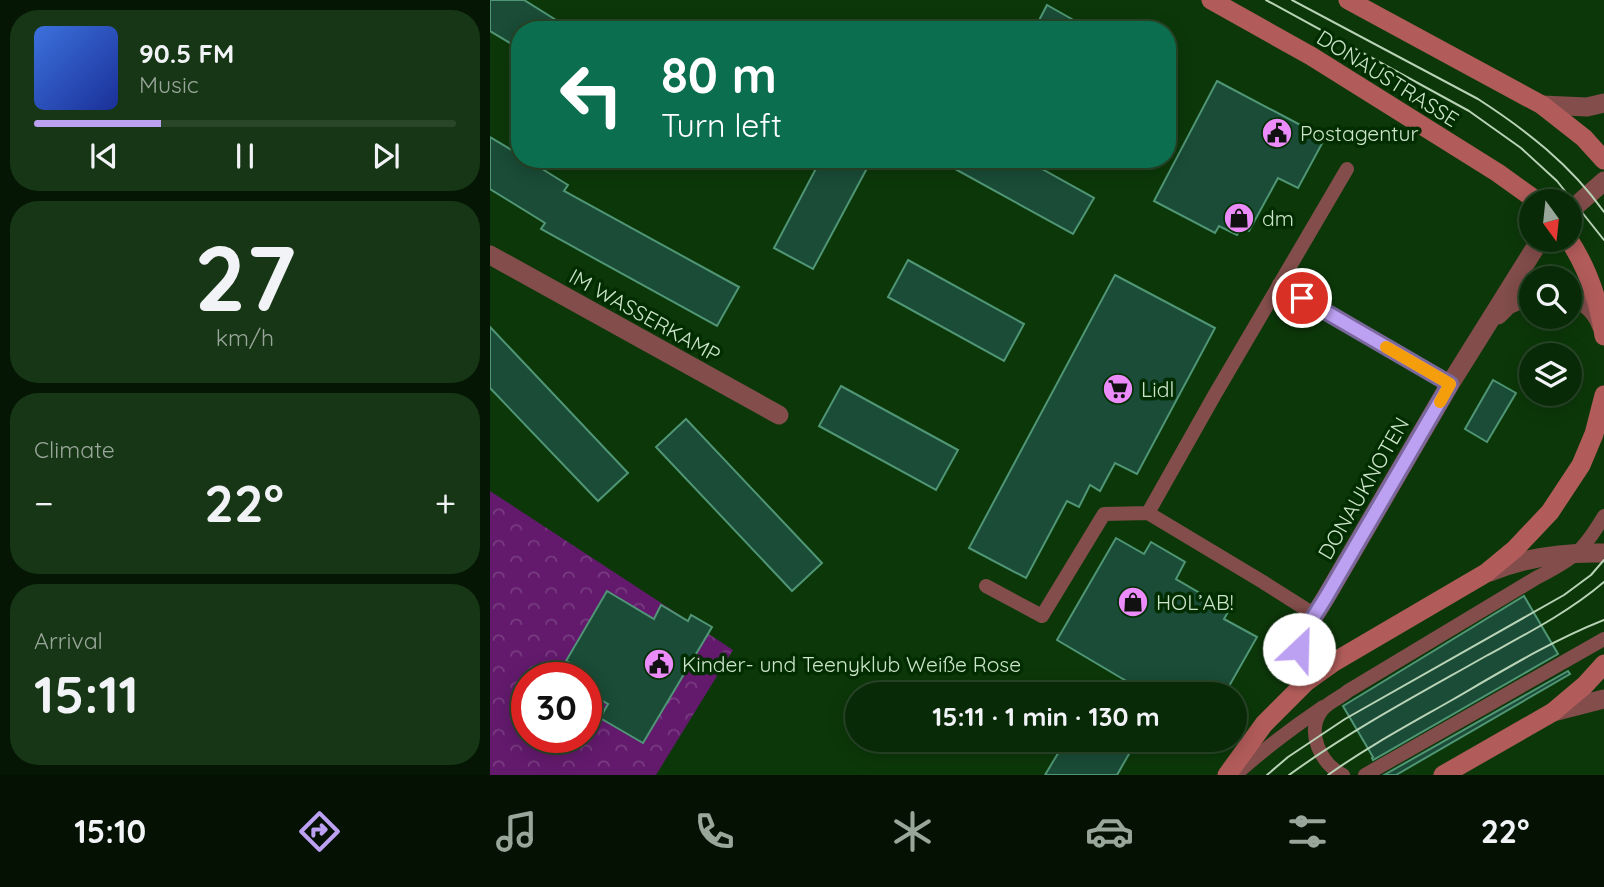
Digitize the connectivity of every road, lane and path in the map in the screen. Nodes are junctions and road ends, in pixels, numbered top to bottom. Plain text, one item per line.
1 (1212, 0) edge
2 (1348, 0) edge
3 (1604, 103) edge
4 (1542, 105) junction
5 (1604, 160) edge
6 (1346, 169) dead end
7 (1604, 181) edge
8 (1520, 189) edge
9 (1582, 200) edge
10 (1533, 252) edge
11 (1577, 252) edge
12 (490, 255) edge
13 (1279, 284) junction
14 (1519, 301) edge
15 (1582, 302) edge
16 (1489, 322) junction
17 (1604, 335) edge
18 (1450, 384) junction
19 (1604, 395) edge
20 (779, 415) dead end
21 (1148, 513) junction
22 (1604, 516) edge
23 (1578, 553) junction
24 (1602, 553) edge
25 (1486, 573) junction
26 (1536, 579) junction
27 (986, 586) dead end
28 (1315, 615) junction
29 (1604, 639) edge
30 (1604, 650) edge
31 (1568, 660) junction
32 (1604, 664) edge
33 (1306, 682) junction
34 (1604, 699) edge
35 (1330, 702) junction
36 (1553, 712) junction
37 (1227, 775) edge
38 (1235, 775) edge
39 (1343, 775) edge
40 (1367, 775) edge
41 (1443, 775) edge

1 - 8 main road, DONAUSTRASSE
2 - 4 main road
3 - 4 street
4 - 5 main road
6 - 13 lane
7 - 9 street
10 - 16 street, DONAUKNOTEN
11 - 17 main road
12 - 20 street, IM WASSERKAMP
13 - 18 lane
13 - 21 lane
14 - 16 street, DONAUKNOTEN
15 - 17 street
16 - 18 street, DONAUKNOTEN
18 - 28 street, DONAUKNOTEN
19 - 25 main road
21 - 27 lane
21 - 28 lane
22 - 23 lane
23 - 24 street
23 - 25 street
23 - 26 lane
24 - 26 lane
25 - 33 main road
26 - 35 lane
28 - 33 street, DONAUKNOTEN
29 - 31 lane
30 - 31 lane
31 - 40 lane
32 - 36 main road
33 - 37 main road
34 - 36 street
35 - 38 lane
35 - 39 lane
36 - 41 main road

